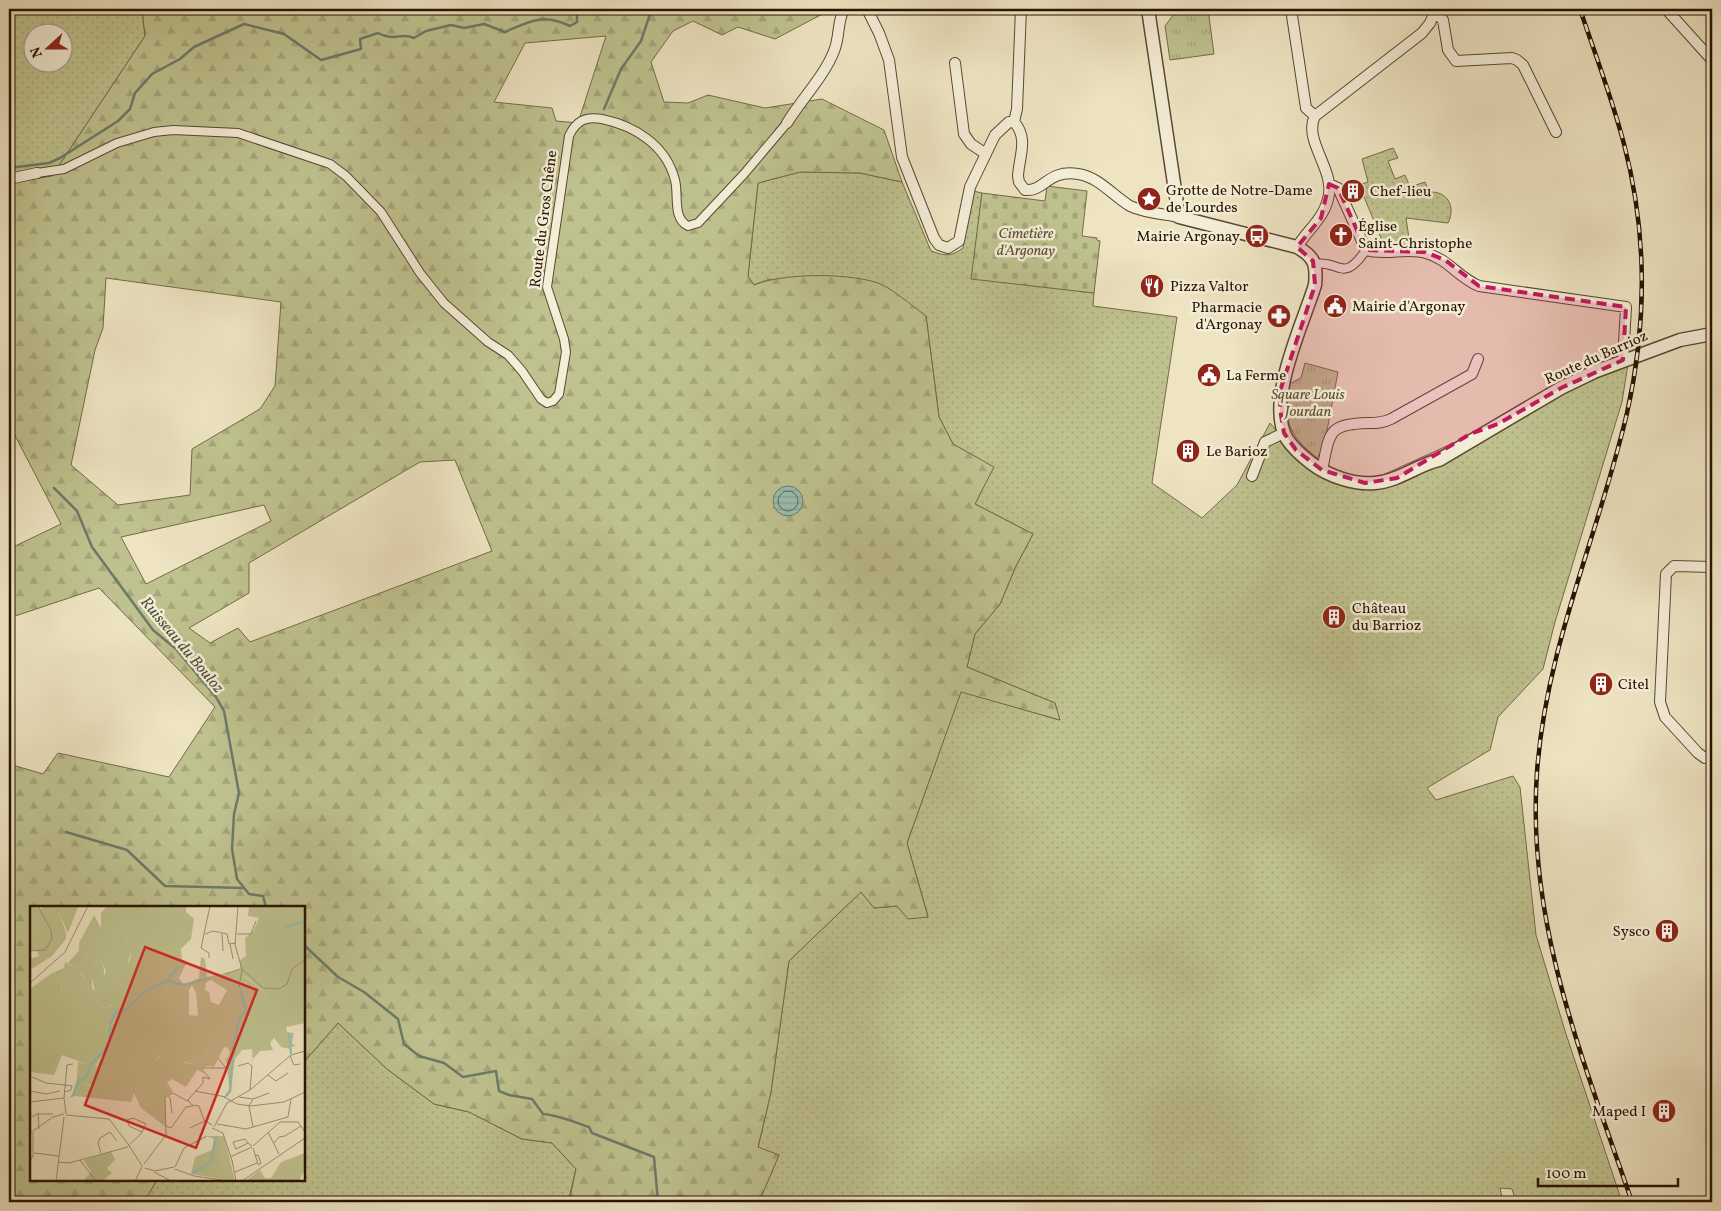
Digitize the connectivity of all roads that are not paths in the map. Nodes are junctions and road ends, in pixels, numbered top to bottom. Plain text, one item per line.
1 (844, 9) edge
2 (867, 9) edge
3 (1020, 9) edge
4 (1148, 9) edge
5 (1292, 9) edge
6 (1666, 9) edge
7 (1435, 11) edge
8 (1712, 60) edge
9 (955, 63) dead end
10 (1315, 116) junction
11 (1014, 122) junction
12 (787, 123) joint
13 (1556, 132) dead end
14 (986, 154) junction
15 (37, 173) joint
16 (9, 179) edge
17 (1329, 184) junction
18 (1179, 217) junction
19 (1297, 247) junction
20 (1366, 250) junction
21 (1315, 268) junction
22 (1712, 334) edge
23 (1478, 359) dead end
24 (1623, 360) junction
25 (1284, 433) junction
26 (1322, 470) junction
27 (1252, 476) dead end
28 (1712, 567) edge
29 (1712, 758) edge

1 - 12 street, Route du Gros Chêne
2 - 14 street
3 - 11 street
4 - 18 street
5 - 10 street
6 - 8 street
7 - 10 street
7 - 13 street
9 - 14 street
10 - 17 street
11 - 14 street
11 - 18 street
12 - 15 street, Route du Gros Chêne
15 - 16 street, Route du Gros Chêne
17 - 19 street
17 - 20 street
18 - 19 street
19 - 21 street
20 - 21 street
20 - 24 street
21 - 25 street, Route du Barrioz
22 - 24 street, Route du Barrioz
23 - 26 street
24 - 26 street, Route du Barrioz
25 - 26 street, Route du Barrioz
25 - 27 street
28 - 29 street

